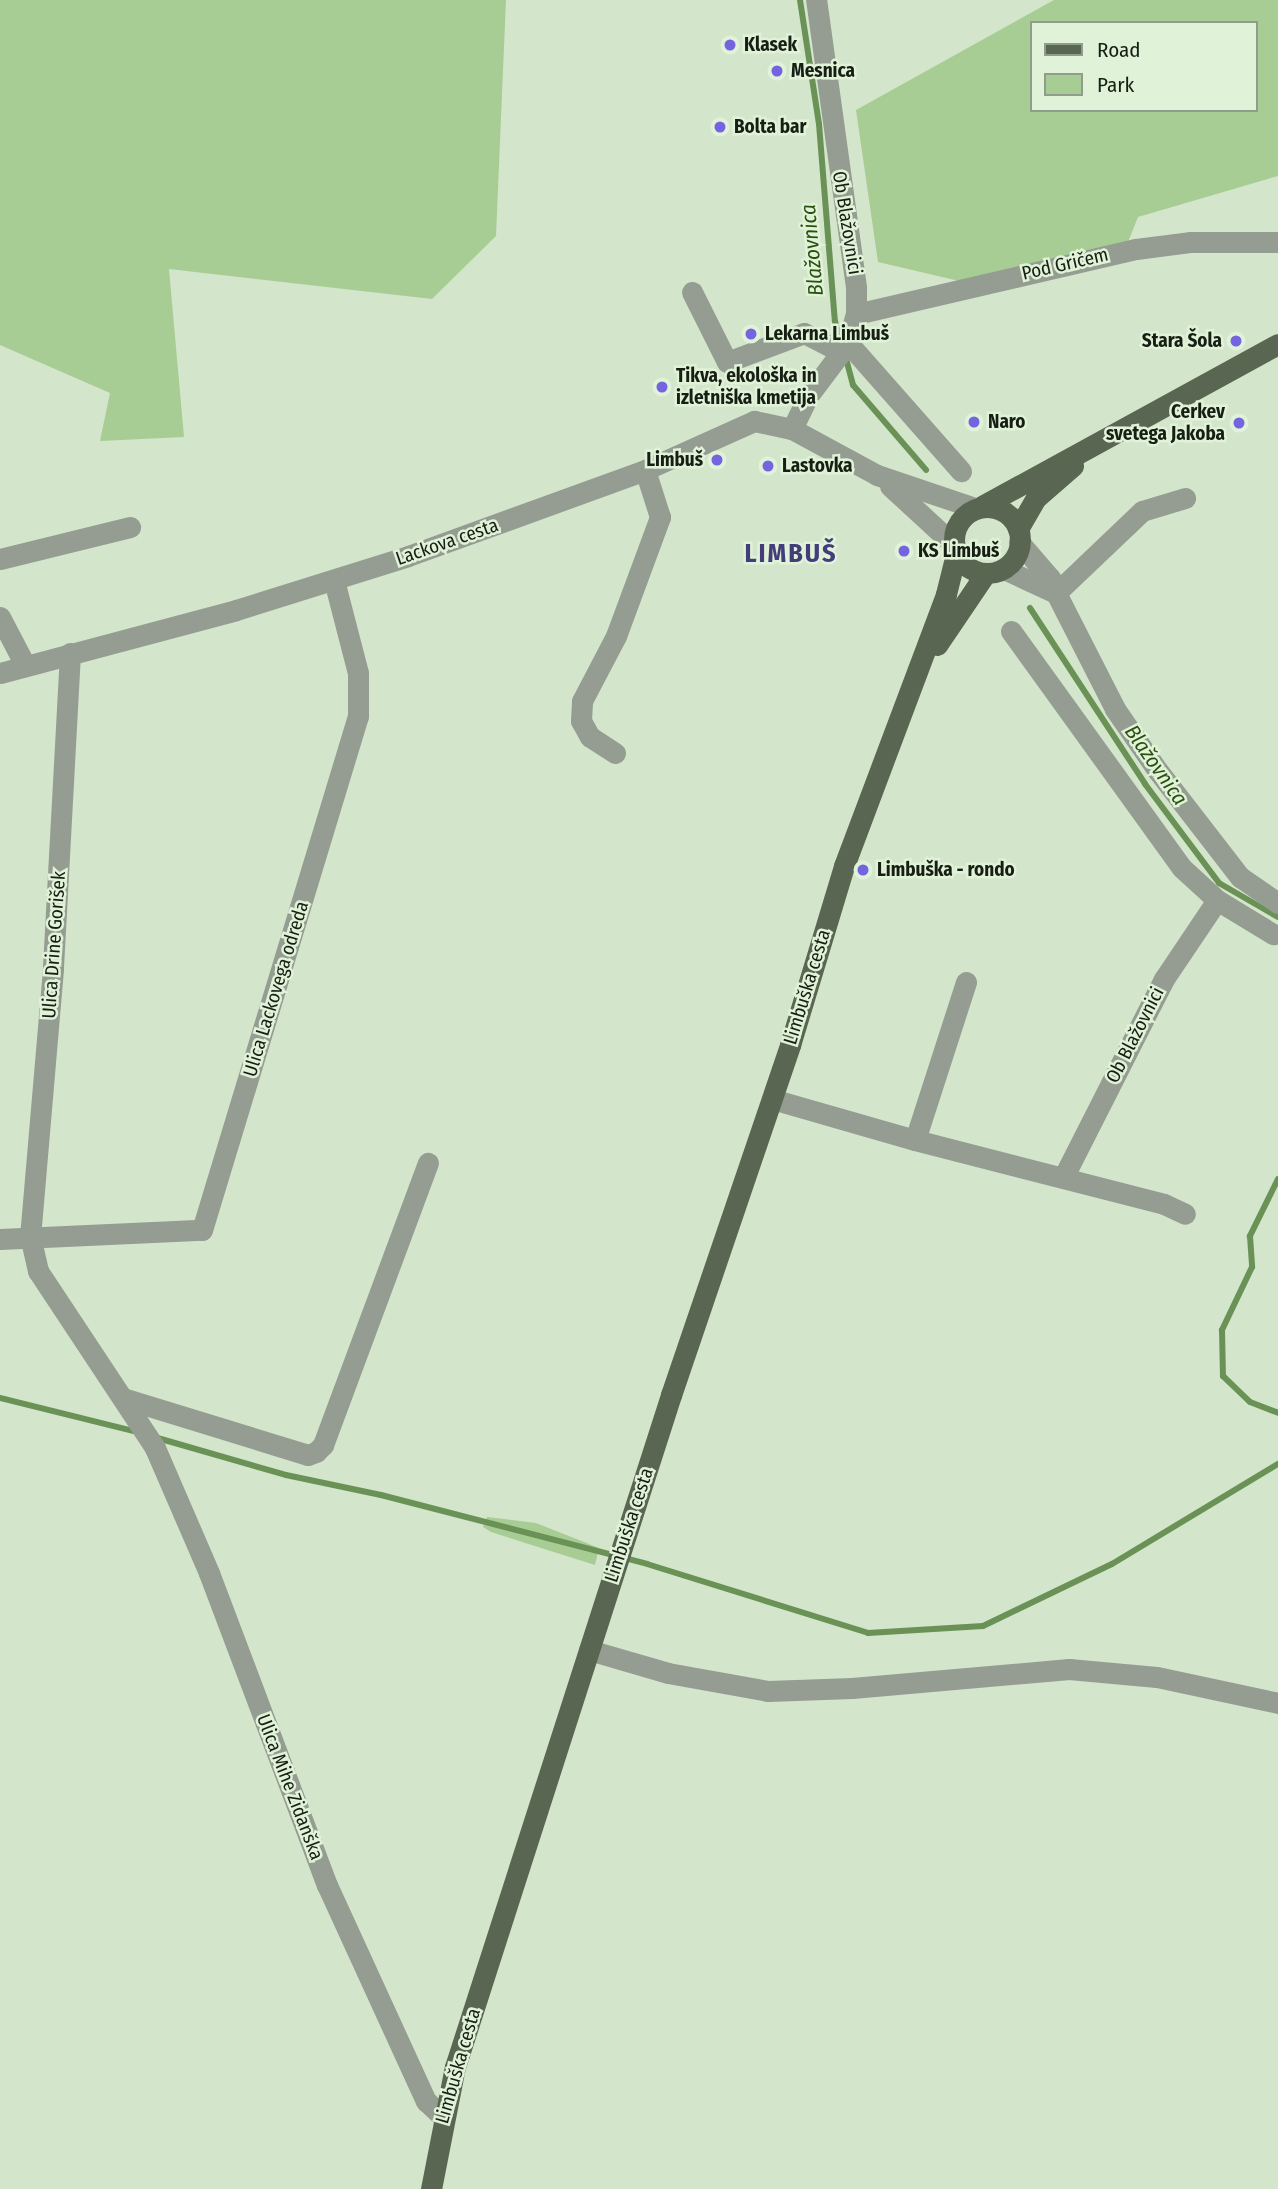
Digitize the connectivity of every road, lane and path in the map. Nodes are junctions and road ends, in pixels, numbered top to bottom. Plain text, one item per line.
1 (816, 0) edge
2 (1278, 242) edge
3 (692, 292) dead end
4 (845, 337) junction
5 (1274, 352) edge
6 (792, 429) junction
7 (1103, 441) junction
8 (645, 470) junction
9 (961, 471) dead end
10 (877, 475) junction
11 (1185, 498) dead end
12 (978, 507) junction
13 (130, 527) dead end
14 (1019, 536) junction
15 (954, 549) junction
16 (0, 559) edge
17 (995, 572) junction
18 (334, 580) junction
19 (1056, 593) junction
20 (0, 617) edge
21 (1011, 631) dead end
22 (70, 653) junction
23 (25, 665) junction
24 (0, 673) edge
25 (907, 697) junction
26 (615, 752) dead end
27 (1155, 774) junction
28 (1129, 788) junction
29 (1217, 900) junction
30 (1278, 903) edge
31 (1273, 934) dead end
32 (966, 982) dead end
33 (772, 1098) junction
34 (915, 1140) junction
35 (428, 1163) dead end
36 (1064, 1176) junction
37 (1185, 1214) dead end
38 (30, 1236) junction
39 (0, 1239) edge
40 (125, 1399) junction
41 (589, 1650) junction
42 (1278, 1703) edge
43 (442, 2116) junction
44 (431, 2189) edge

1 - 4 street, Ob Blažovnici
2 - 4 street, Pod Gričem
3 - 4 street
4 - 6 street
4 - 9 street
5 - 7 main road
6 - 8 street, Lackova cesta
6 - 10 street, Lackova cesta
7 - 12 main road
7 - 14 main road
8 - 18 street, Lackova cesta
8 - 26 street
10 - 12 street
10 - 15 street
11 - 19 street
12 - 14 main road
12 - 15 main road
13 - 16 street
14 - 17 main road
14 - 19 street
15 - 17 main road
15 - 25 main road
17 - 19 street
17 - 25 main road
18 - 22 street, Lackova cesta
18 - 38 street, Ulica Lackovega odreda
19 - 27 street
20 - 23 street
21 - 28 street
22 - 23 street, Lackova cesta
22 - 38 street, Ulica Drine Gorišek
23 - 24 street, Lackova cesta
25 - 33 main road, Limbuška cesta
27 - 28 street
27 - 30 street
28 - 29 street
29 - 31 street
29 - 36 street, Ob Blažovnici
32 - 34 street
33 - 34 street
33 - 41 main road, Limbuška cesta
34 - 36 street
35 - 40 street
36 - 37 street
38 - 39 street
38 - 40 street, Ulica Mihe Zidanška
40 - 43 street, Ulica Mihe Zidanška
41 - 42 street
41 - 43 main road, Limbuška cesta
43 - 44 main road, Limbuška cesta

